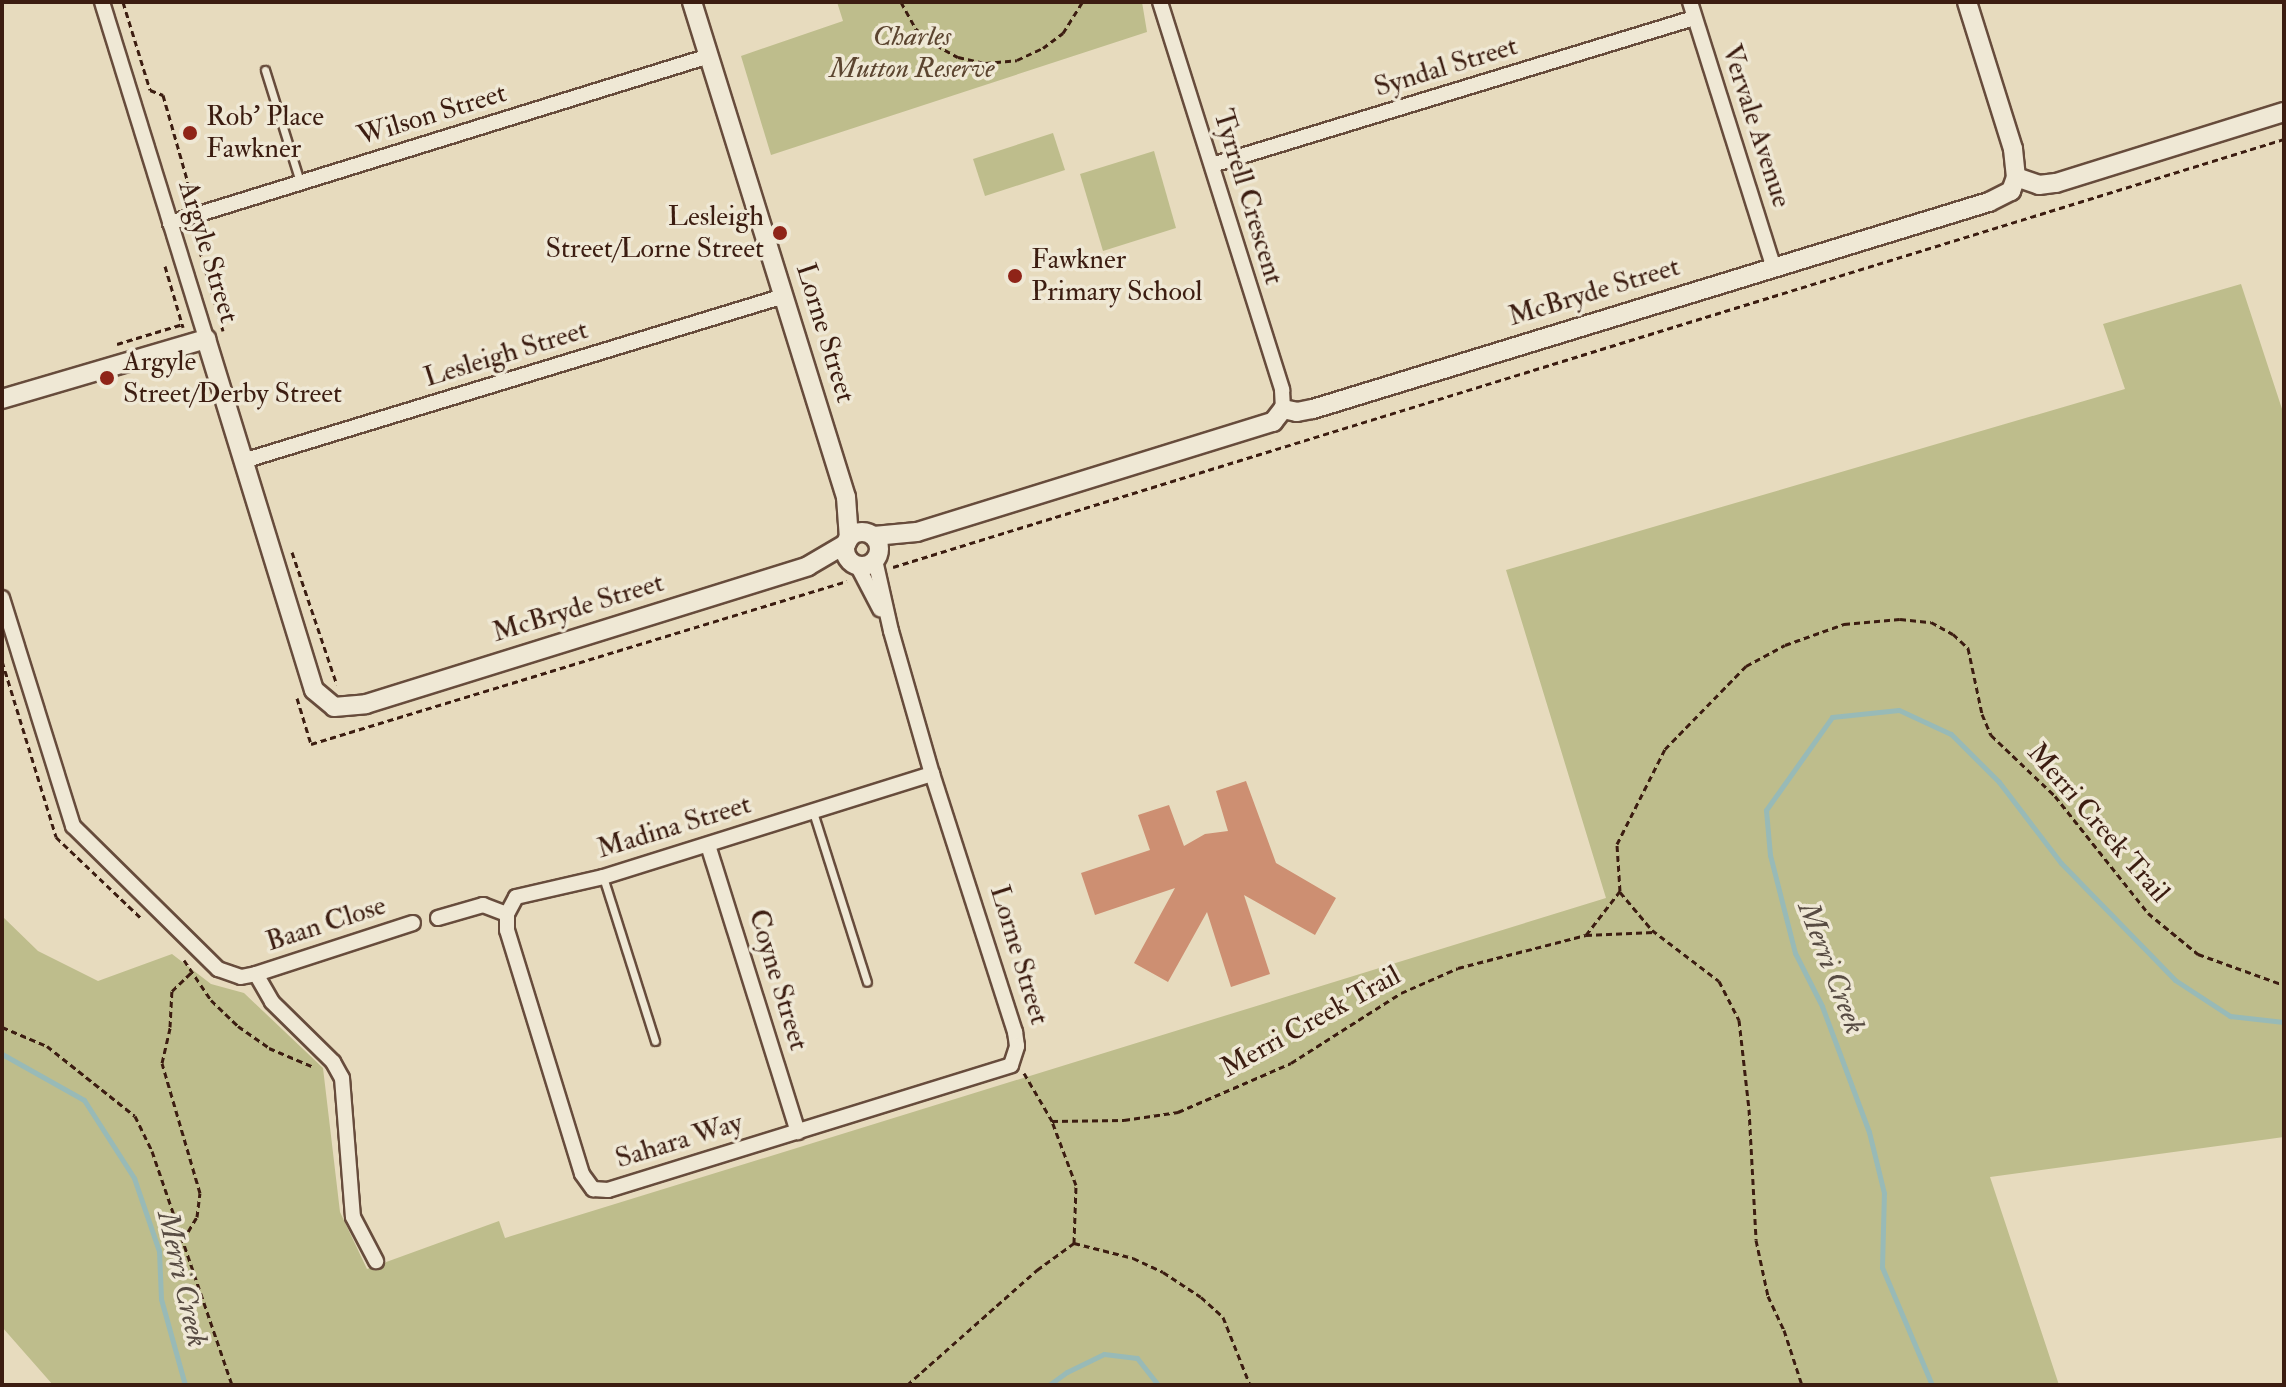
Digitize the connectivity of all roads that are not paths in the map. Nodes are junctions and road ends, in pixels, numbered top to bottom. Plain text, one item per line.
1 (102, 2) edge
2 (692, 2) edge
3 (1160, 2) edge
4 (1690, 2) edge
5 (1967, 2) edge
6 (1694, 18) junction
7 (709, 56) junction
8 (265, 70) dead end
9 (2284, 112) edge
10 (1212, 165) junction
11 (2016, 177) junction
12 (300, 183) junction
13 (170, 223) junction
14 (1773, 266) junction
15 (784, 296) junction
16 (197, 342) junction
17 (2, 399) edge
18 (1283, 409) junction
19 (243, 461) junction
20 (846, 497) junction
21 (848, 541) junction
22 (868, 557) junction
23 (808, 566) junction
24 (2, 598) edge
25 (366, 704) joint
26 (932, 774) junction
27 (813, 812) junction
28 (708, 845) junction
29 (603, 877) junction
30 (507, 914) junction
31 (438, 918) dead end
32 (413, 923) dead end
33 (256, 974) junction
34 (867, 982) dead end
35 (655, 1041) dead end
36 (1011, 1065) joint
37 (798, 1132) junction
38 (376, 1261) dead end

1 - 13 street, Argyle Street
2 - 7 street, Lorne Street
3 - 10 street, Tyrrell Crescent
4 - 6 street, Vervale Avenue
5 - 11 street
6 - 10 street, Syndal Street
6 - 14 street, Vervale Avenue
7 - 12 street, Wilson Street
7 - 15 street, Lorne Street
8 - 12 lane
9 - 11 street
10 - 18 street, Tyrrell Crescent
11 - 14 street, McBryde Street
12 - 13 street, Wilson Street
13 - 16 street, Argyle Street
14 - 18 street, McBryde Street
15 - 19 street, Lesleigh Street
15 - 20 street, Lorne Street
16 - 17 street
16 - 19 street, Argyle Street
18 - 22 street, McBryde Street
19 - 25 street, Argyle Street
20 - 21 street, Lorne Street
20 - 22 street, Lorne Street
21 - 22 street, Lorne Street
21 - 23 street, McBryde Street
22 - 23 street, McBryde Street
22 - 26 street, Lorne Street
23 - 25 street, McBryde Street
24 - 33 street
26 - 27 street, Madina Street
26 - 36 street, Lorne Street
27 - 28 street, Madina Street
27 - 34 lane
28 - 29 street, Madina Street
28 - 37 street, Coyne Street
29 - 30 street, Madina Street
29 - 35 lane
30 - 31 street
30 - 37 street, Sahara Way
32 - 33 street, Baan Close
33 - 38 street
36 - 37 street, Sahara Way

